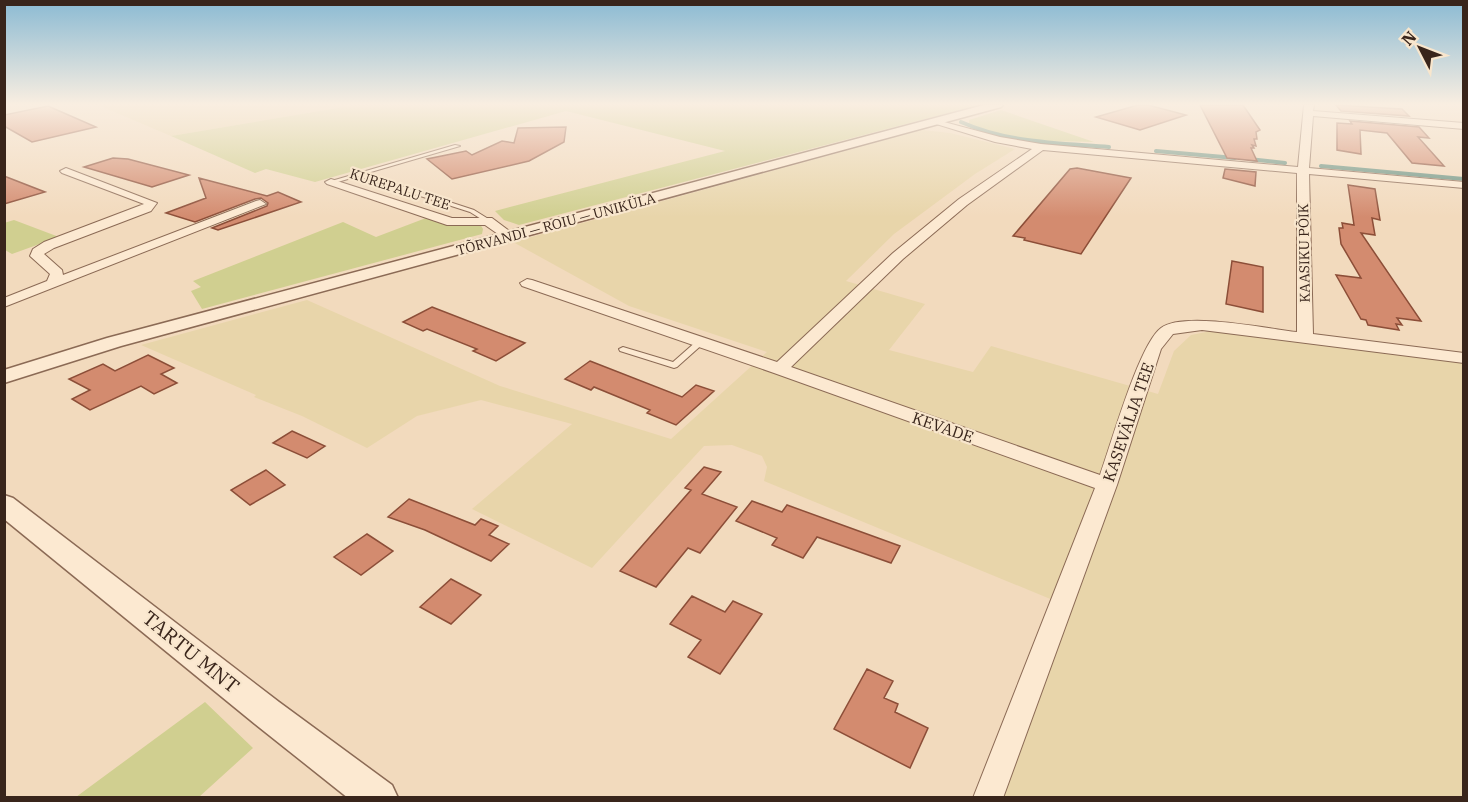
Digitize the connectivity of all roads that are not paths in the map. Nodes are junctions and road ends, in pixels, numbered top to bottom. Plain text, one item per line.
1 (857, 142) edge
2 (1014, 142) edge
3 (1305, 142) edge
4 (457, 146) dead end
5 (1041, 147) junction
6 (66, 171) dead end
7 (1302, 171) junction
8 (358, 174) junction
9 (332, 182) joint
10 (1464, 185) edge
11 (260, 204) dead end
12 (489, 220) junction
13 (510, 236) junction
14 (54, 283) junction
15 (527, 283) dead end
16 (4, 303) edge
17 (1305, 336) junction
18 (114, 342) junction
19 (701, 342) junction
20 (623, 349) dead end
21 (1464, 358) edge
22 (4, 367) edge
23 (780, 369) junction
24 (4, 377) edge
25 (1107, 485) junction
26 (4, 504) edge
27 (379, 798) edge
28 (988, 798) edge

1 - 13 street, TÕRVANDI — ROIU — UNIKÜLA
2 - 5 street
3 - 7 street, KAASIKU PÕIK
4 - 8 lane, KUREPALU TEE
5 - 7 street
5 - 23 street
6 - 14 street
7 - 10 street
7 - 17 street, KAASIKU PÕIK
8 - 9 lane, KUREPALU TEE
8 - 12 lane, KUREPALU TEE
9 - 12 street, KUREPALU TEE
11 - 14 street
12 - 13 street, KUREPALU TEE
13 - 18 street, TÕRVANDI — ROIU — UNIKÜLA
14 - 16 street
15 - 19 street, KEVADE
17 - 21 street, KASEVÄLJA TEE
17 - 25 street, KASEVÄLJA TEE
18 - 22 street, TÕRVANDI — ROIU — UNIKÜLA
18 - 24 street, TÕRVANDI — ROIU — UNIKÜLA
19 - 20 lane
19 - 23 street, KEVADE
23 - 25 street, KEVADE
25 - 28 street, KASEVÄLJA TEE
26 - 27 street, TARTU MNT

